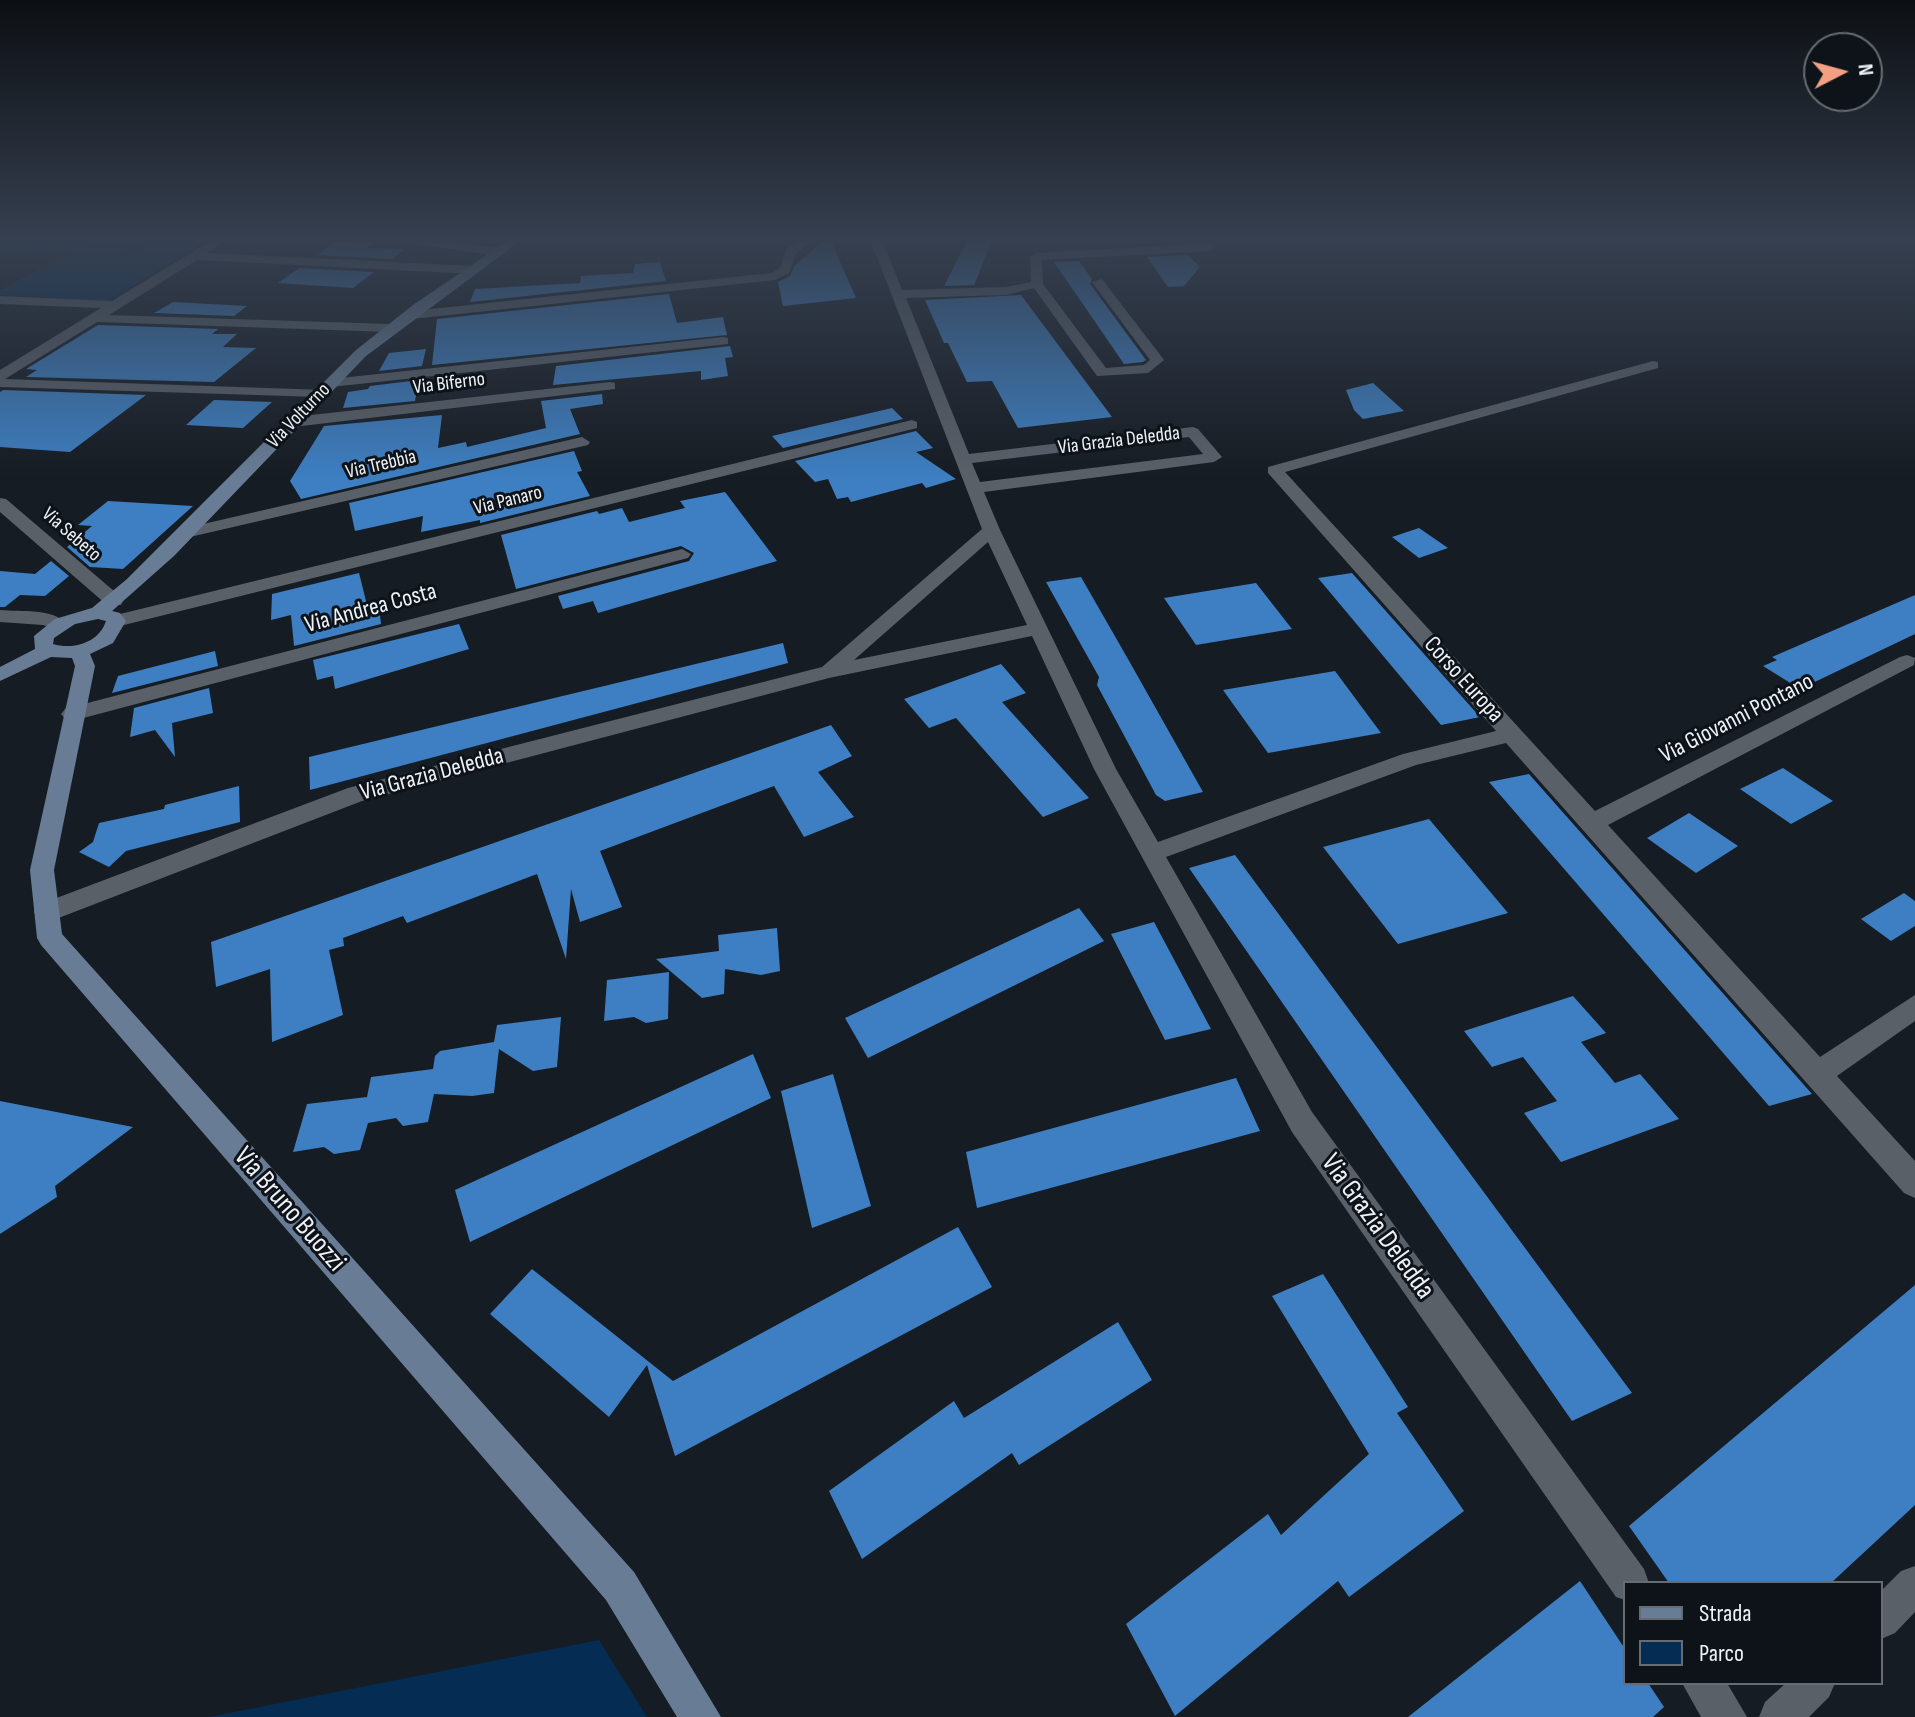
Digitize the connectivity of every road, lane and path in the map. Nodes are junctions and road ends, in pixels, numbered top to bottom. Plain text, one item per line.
1 (92, 319) edge
2 (127, 319) edge
3 (405, 319) edge
4 (906, 319) edge
5 (1063, 319) edge
6 (1126, 319) edge
7 (391, 328) junction
8 (723, 341) dead end
9 (0, 365) edge
10 (1653, 365) dead end
11 (17, 366) junction
12 (0, 376) edge
13 (0, 383) edge
14 (610, 386) dead end
15 (326, 388) junction
16 (293, 422) junction
17 (912, 425) dead end
18 (582, 442) dead end
19 (963, 459) junction
20 (974, 488) junction
21 (0, 503) edge
22 (991, 530) junction
23 (190, 532) junction
24 (682, 554) dead end
25 (109, 611) junction
26 (0, 616) edge
27 (58, 624) junction
28 (1038, 629) junction
29 (47, 651) junction
30 (79, 651) junction
31 (1907, 661) dead end
32 (829, 672) junction
33 (0, 675) edge
34 (72, 714) junction
35 (1512, 734) junction
36 (1592, 823) junction
37 (1152, 853) junction
38 (47, 912) junction
39 (1915, 1006) edge
40 (1817, 1074) junction
41 (1915, 1183) edge
42 (1629, 1581) edge
43 (1915, 1585) edge
44 (1883, 1617) edge
45 (1703, 1685) edge
46 (1813, 1685) edge
47 (700, 1717) edge
48 (1726, 1717) edge
49 (1780, 1717) edge

1 - 11 street
2 - 7 street
3 - 7 street, Via Volturno
4 - 19 street, Via Grazia Deledda
5 - 6 street
7 - 15 street, Via Volturno
8 - 15 street
9 - 11 street
10 - 35 street, Corso Europa
11 - 12 street
13 - 15 street
14 - 16 street, Via Biferno
15 - 16 street, Via Volturno
16 - 23 street, Via Volturno
17 - 25 street, Via Panaro
18 - 23 street, Via Trebbia
19 - 20 street, Via Grazia Deledda
19 - 20 street, Via Grazia Deledda
20 - 22 street, Via Grazia Deledda
21 - 25 street, Via Sebeto
22 - 28 street, Via Grazia Deledda
22 - 32 street, Via Grazia Deledda
23 - 25 street, Via Volturno
24 - 34 street, Via Andrea Costa
25 - 27 street
25 - 30 street, Via Volturno
26 - 27 street
27 - 29 street
28 - 32 street, Via Grazia Deledda
28 - 37 street, Via Grazia Deledda
29 - 30 street
29 - 33 street
30 - 34 street, Via Bruno Buozzi
31 - 36 street, Via Giovanni Pontano
32 - 38 street, Via Grazia Deledda
34 - 38 street, Via Bruno Buozzi
35 - 36 street, Corso Europa
35 - 37 street
36 - 40 street, Corso Europa
37 - 42 street, Via Grazia Deledda
38 - 47 street, Via Bruno Buozzi
39 - 40 street
40 - 41 street, Corso Europa
43 - 44 street
45 - 48 street
46 - 49 street

